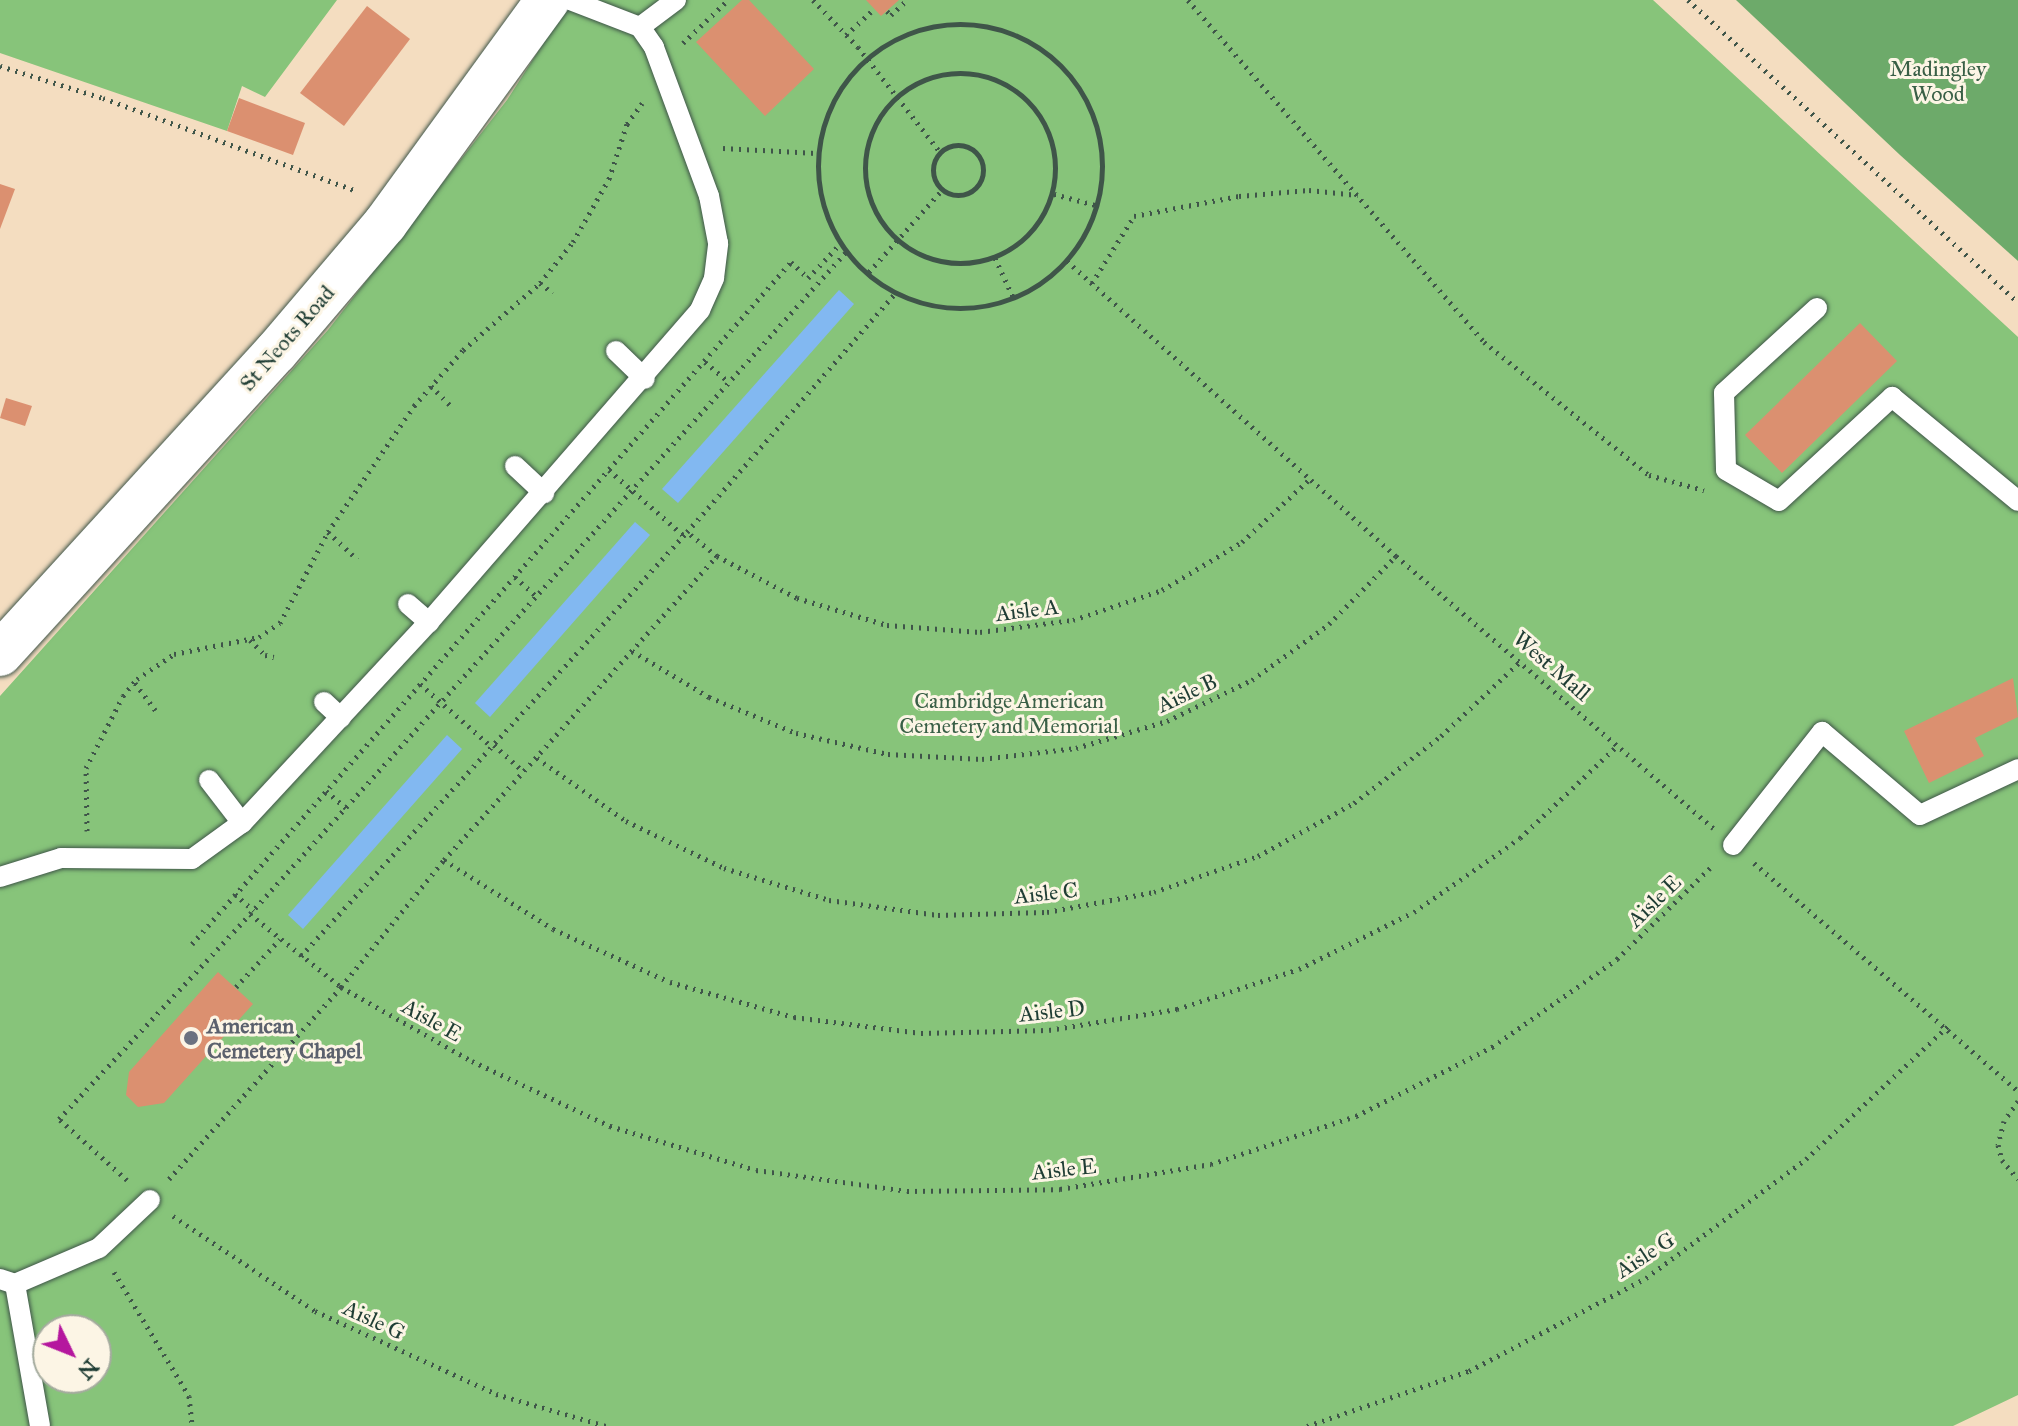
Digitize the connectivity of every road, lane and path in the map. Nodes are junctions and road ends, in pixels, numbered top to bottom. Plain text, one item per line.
1 (548, 0) edge
2 (570, 0) edge
3 (676, 0) edge
4 (728, 0) edge
5 (813, 0) edge
6 (907, 0) edge
7 (1188, 0) edge
8 (1688, 0) edge
9 (874, 9) dead end
10 (887, 11) dead end
11 (640, 27) junction
12 (846, 35) junction
13 (867, 58) junction
14 (685, 59) dead end
15 (0, 66) edge
16 (670, 85) junction
17 (894, 98) junction
18 (694, 147) junction
19 (940, 152) junction
20 (816, 153) junction
21 (350, 189) dead end
22 (942, 190) junction
23 (1054, 194) junction
24 (1358, 195) junction
25 (1099, 206) junction
26 (894, 241) junction
27 (841, 243) junction
28 (846, 252) junction
29 (995, 258) junction
30 (1067, 261) junction
31 (869, 272) junction
32 (540, 283) junction
33 (1092, 283) junction
34 (553, 293) dead end
35 (894, 295) junction
36 (1014, 299) junction
37 (2018, 302) edge
38 (1817, 308) dead end
39 (616, 351) dead end
40 (705, 362) junction
41 (645, 379) junction
42 (729, 382) junction
43 (431, 386) junction
44 (453, 408) dead end
45 (515, 466) dead end
46 (609, 470) junction
47 (1726, 470) junction
48 (1312, 477) junction
49 (632, 490) junction
50 (544, 493) junction
51 (2018, 501) edge
52 (328, 532) junction
53 (686, 534) junction
54 (717, 556) junction
55 (1396, 556) junction
56 (357, 559) dead end
57 (515, 577) junction
58 (536, 596) junction
59 (408, 604) dead end
60 (429, 622) junction
61 (249, 639) junction
62 (632, 651) junction
63 (0, 654) edge
64 (274, 657) dead end
65 (1522, 660) junction
66 (135, 683) junction
67 (420, 684) junction
68 (324, 702) dead end
69 (440, 703) junction
70 (155, 710) dead end
71 (341, 718) junction
72 (1618, 745) junction
73 (493, 746) junction
74 (537, 758) junction
75 (2018, 769) edge
76 (524, 772) junction
77 (209, 780) dead end
78 (326, 791) junction
79 (346, 808) junction
80 (242, 823) junction
81 (1733, 845) junction
82 (103, 855) junction
83 (444, 860) junction
84 (0, 877) edge
85 (235, 894) junction
86 (252, 913) junction
87 (280, 939) junction
88 (192, 944) dead end
89 (301, 956) junction
90 (236, 987) dead end
91 (341, 987) junction
92 (1948, 1026) junction
93 (2018, 1091) edge
94 (2018, 1101) edge
95 (2018, 1179) edge
96 (150, 1200) junction
97 (99, 1248) junction
98 (8, 1281) edge
99 (40, 1426) edge
100 (192, 1426) edge
101 (606, 1426) edge
102 (1307, 1426) edge

1 - 63 highway, St Neots Road
2 - 11 lane
3 - 11 lane
4 - 14 path
5 - 12 path
6 - 10 path
7 - 24 path
8 - 37 path
9 - 12 path
11 - 16 lane
12 - 13 path
13 - 17 path
13 - 20 path
13 - 25 path
15 - 21 path
16 - 18 lane
16 - 32 path
17 - 19 path
17 - 23 path
17 - 26 path
18 - 20 path
18 - 41 lane
19 - 22 path
19 - 22 path
20 - 27 path
22 - 26 path
23 - 25 path
23 - 29 path
24 - 33 path
24 - 47 path
25 - 30 path
26 - 29 path
26 - 31 path
27 - 28 path
27 - 40 path
28 - 31 path
28 - 42 path
29 - 36 path
30 - 33 path, West Mall
30 - 36 path
31 - 35 path
32 - 34 path
32 - 43 path
33 - 48 path, West Mall
35 - 36 path
35 - 53 path
38 - 47 lane
39 - 41 lane
40 - 42 path
40 - 46 path
41 - 50 lane
42 - 49 path
43 - 44 path
43 - 52 path
45 - 50 lane
46 - 49 path, Aisle A
46 - 57 path
47 - 51 lane
48 - 54 path, Aisle A
48 - 55 path, West Mall
49 - 53 path, Aisle A
49 - 58 path
50 - 60 lane
52 - 56 path
52 - 61 path
53 - 54 path, Aisle A
53 - 73 path
54 - 62 path
55 - 62 path, Aisle B
55 - 65 path, West Mall
57 - 58 path
57 - 67 path
58 - 69 path
59 - 60 lane
60 - 71 lane
61 - 64 path
61 - 66 path
62 - 74 path
65 - 72 path, West Mall
65 - 74 path, Aisle C
66 - 70 path
66 - 82 path
67 - 69 path
67 - 78 path
68 - 71 lane
69 - 73 path
69 - 79 path
71 - 80 lane
72 - 81 path, West Mall
72 - 83 path, Aisle D
73 - 76 path
73 - 89 path
74 - 76 path
75 - 81 lane
76 - 83 path
77 - 80 lane
78 - 79 path
78 - 85 path
79 - 86 path
80 - 82 lane
81 - 91 path, Aisle E
81 - 92 path, West Mall
82 - 84 lane
83 - 91 path
85 - 86 path, Aisle E
85 - 88 path
86 - 87 path, Aisle E
86 - 96 path, Aisle G
87 - 89 path, Aisle E
87 - 90 path
89 - 91 path, Aisle E
91 - 96 path
92 - 93 path, West Mall
92 - 102 path, Aisle G
94 - 95 path
96 - 97 lane
96 - 101 path, Aisle G
97 - 98 lane
97 - 100 path
98 - 99 lane

